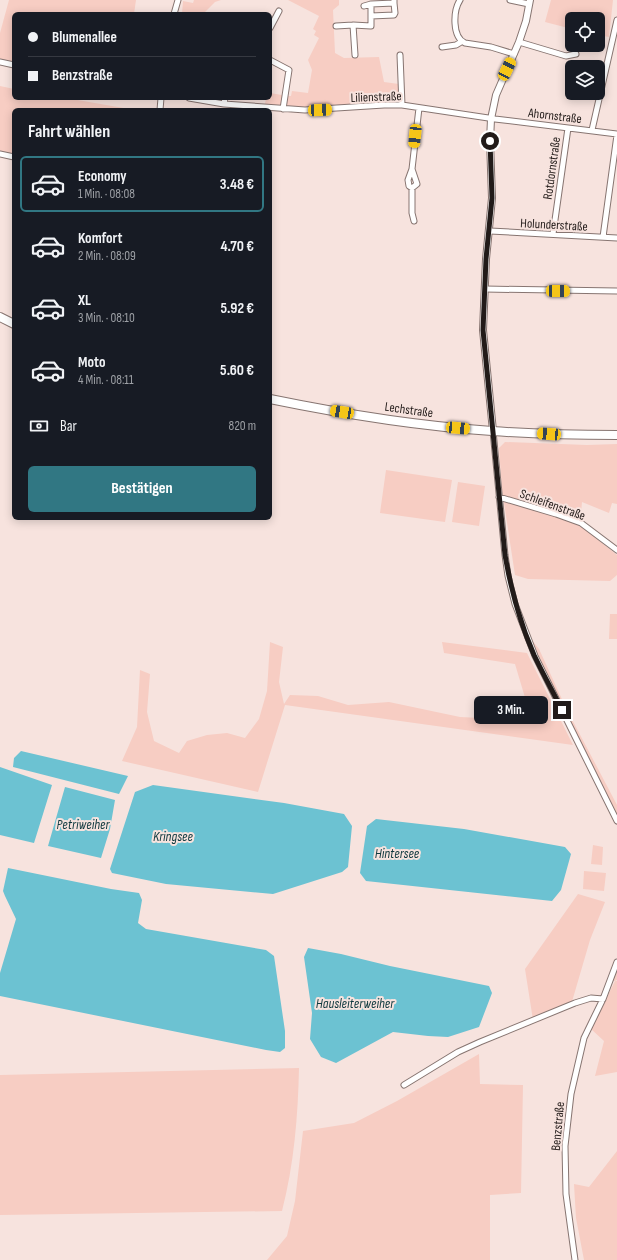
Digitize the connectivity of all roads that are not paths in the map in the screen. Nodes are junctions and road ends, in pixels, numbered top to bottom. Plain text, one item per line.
1 (178, 0) edge
2 (460, 0) edge
3 (510, 0) edge
4 (394, 2) edge
5 (529, 2) edge
6 (371, 4) junction
7 (364, 6) dead end
8 (279, 10) dead end
9 (175, 12) edge
10 (371, 16) junction
11 (617, 20) edge
12 (272, 24) edge
13 (353, 25) junction
14 (336, 26) dead end
15 (461, 42) junction
16 (520, 42) junction
17 (442, 47) dead end
18 (514, 54) junction
19 (576, 54) dead end
20 (355, 55) dead end
21 (400, 55) dead end
22 (272, 61) edge
23 (0, 62) edge
24 (12, 65) edge
25 (201, 100) edge
26 (225, 100) edge
27 (224, 104) junction
28 (402, 105) junction
29 (271, 108) edge
30 (272, 108) edge
31 (419, 108) junction
32 (283, 109) junction
33 (491, 119) junction
34 (568, 128) junction
35 (592, 130) junction
36 (617, 134) edge
37 (0, 154) edge
38 (12, 157) edge
39 (414, 221) dead end
40 (490, 231) junction
41 (553, 234) junction
42 (603, 237) junction
43 (617, 238) edge
44 (485, 289) junction
45 (617, 291) edge
46 (0, 317) edge
47 (12, 323) edge
48 (272, 398) edge
49 (493, 431) junction
50 (617, 436) edge
51 (499, 497) junction
52 (617, 550) edge
53 (617, 821) edge
54 (617, 962) edge
55 (603, 999) junction
56 (404, 1085) dead end
57 (575, 1260) edge

1 - 9 street
2 - 15 street
3 - 5 street
4 - 6 street
4 - 10 street
5 - 16 street
6 - 7 street
6 - 10 street
8 - 12 street
10 - 13 street
11 - 35 street
13 - 14 street
13 - 20 street
15 - 17 street
15 - 18 street
16 - 18 street
16 - 19 street
18 - 33 street
21 - 28 street
22 - 32 street
23 - 24 street
25 - 27 street, Lilienstraße
26 - 27 street
27 - 29 street, Lilienstraße
28 - 31 street, Lilienstraße
28 - 32 street, Lilienstraße
30 - 32 street, Lilienstraße
31 - 33 street, Lilienstraße
31 - 39 street
33 - 34 street, Ahornstraße
33 - 40 street
34 - 35 street, Ahornstraße
34 - 41 street, Rotdornstraße
35 - 36 street, Ahornstraße
36 - 42 street
37 - 38 street
40 - 41 street, Holunderstraße
40 - 44 street
41 - 42 street, Holunderstraße
42 - 43 street, Holunderstraße
44 - 45 street
44 - 49 street
46 - 47 main road
48 - 49 main road, Lechstraße
49 - 50 main road, Lechstraße
49 - 51 street
51 - 52 street, Schleifenstraße
51 - 53 street
54 - 55 street, Benzstraße
55 - 56 street
55 - 57 street, Benzstraße

